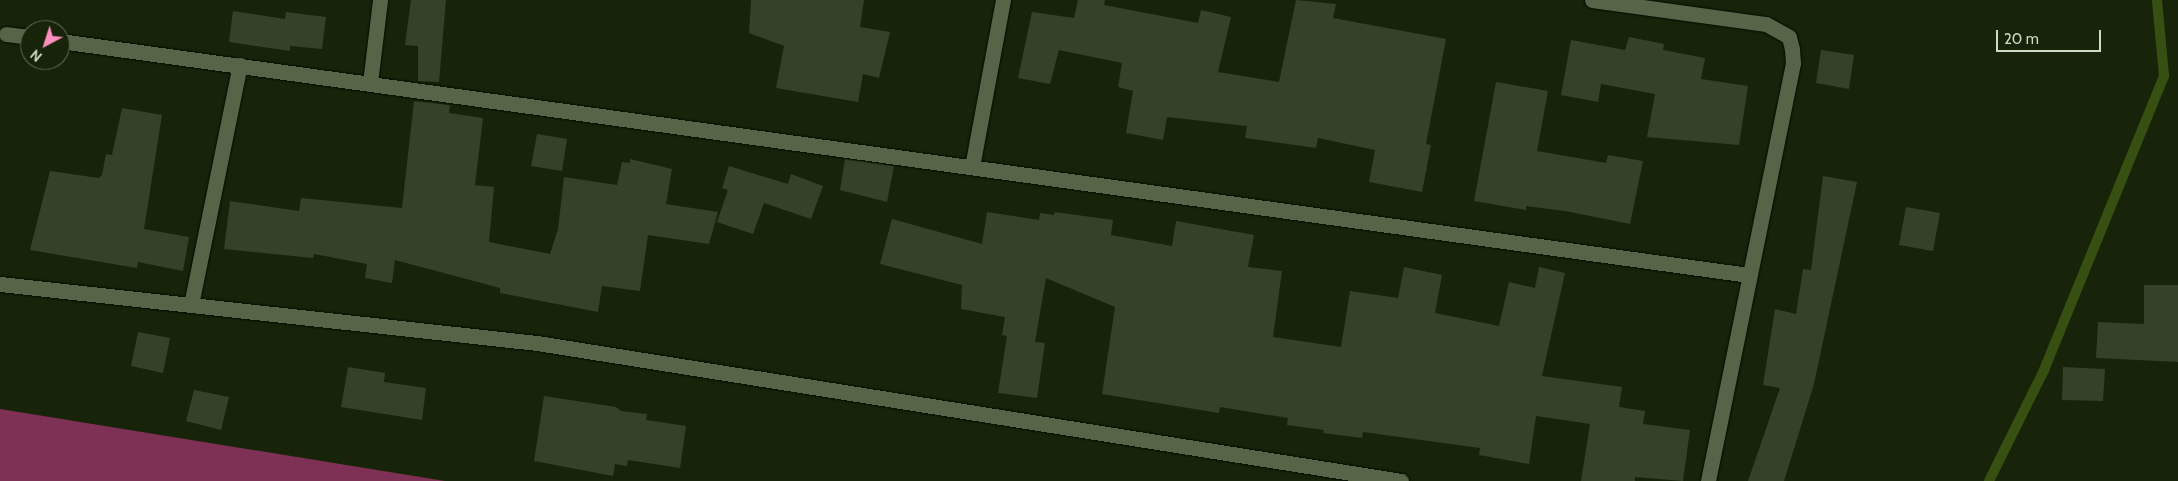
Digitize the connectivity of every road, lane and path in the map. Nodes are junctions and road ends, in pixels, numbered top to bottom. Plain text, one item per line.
1 (380, 0) edge
2 (1002, 0) edge
3 (1592, 0) edge
4 (6, 34) dead end
5 (20, 36) edge
6 (70, 42) edge
7 (240, 65) junction
8 (370, 83) junction
9 (972, 167) junction
10 (1749, 275) junction
11 (0, 284) edge
12 (191, 305) junction
13 (1401, 481) edge
14 (1708, 481) edge

1 - 8 street
2 - 9 street
3 - 10 street
4 - 5 street
6 - 7 street
7 - 8 street
7 - 12 street
8 - 9 street
9 - 10 street
10 - 14 street
11 - 12 street
12 - 13 street

